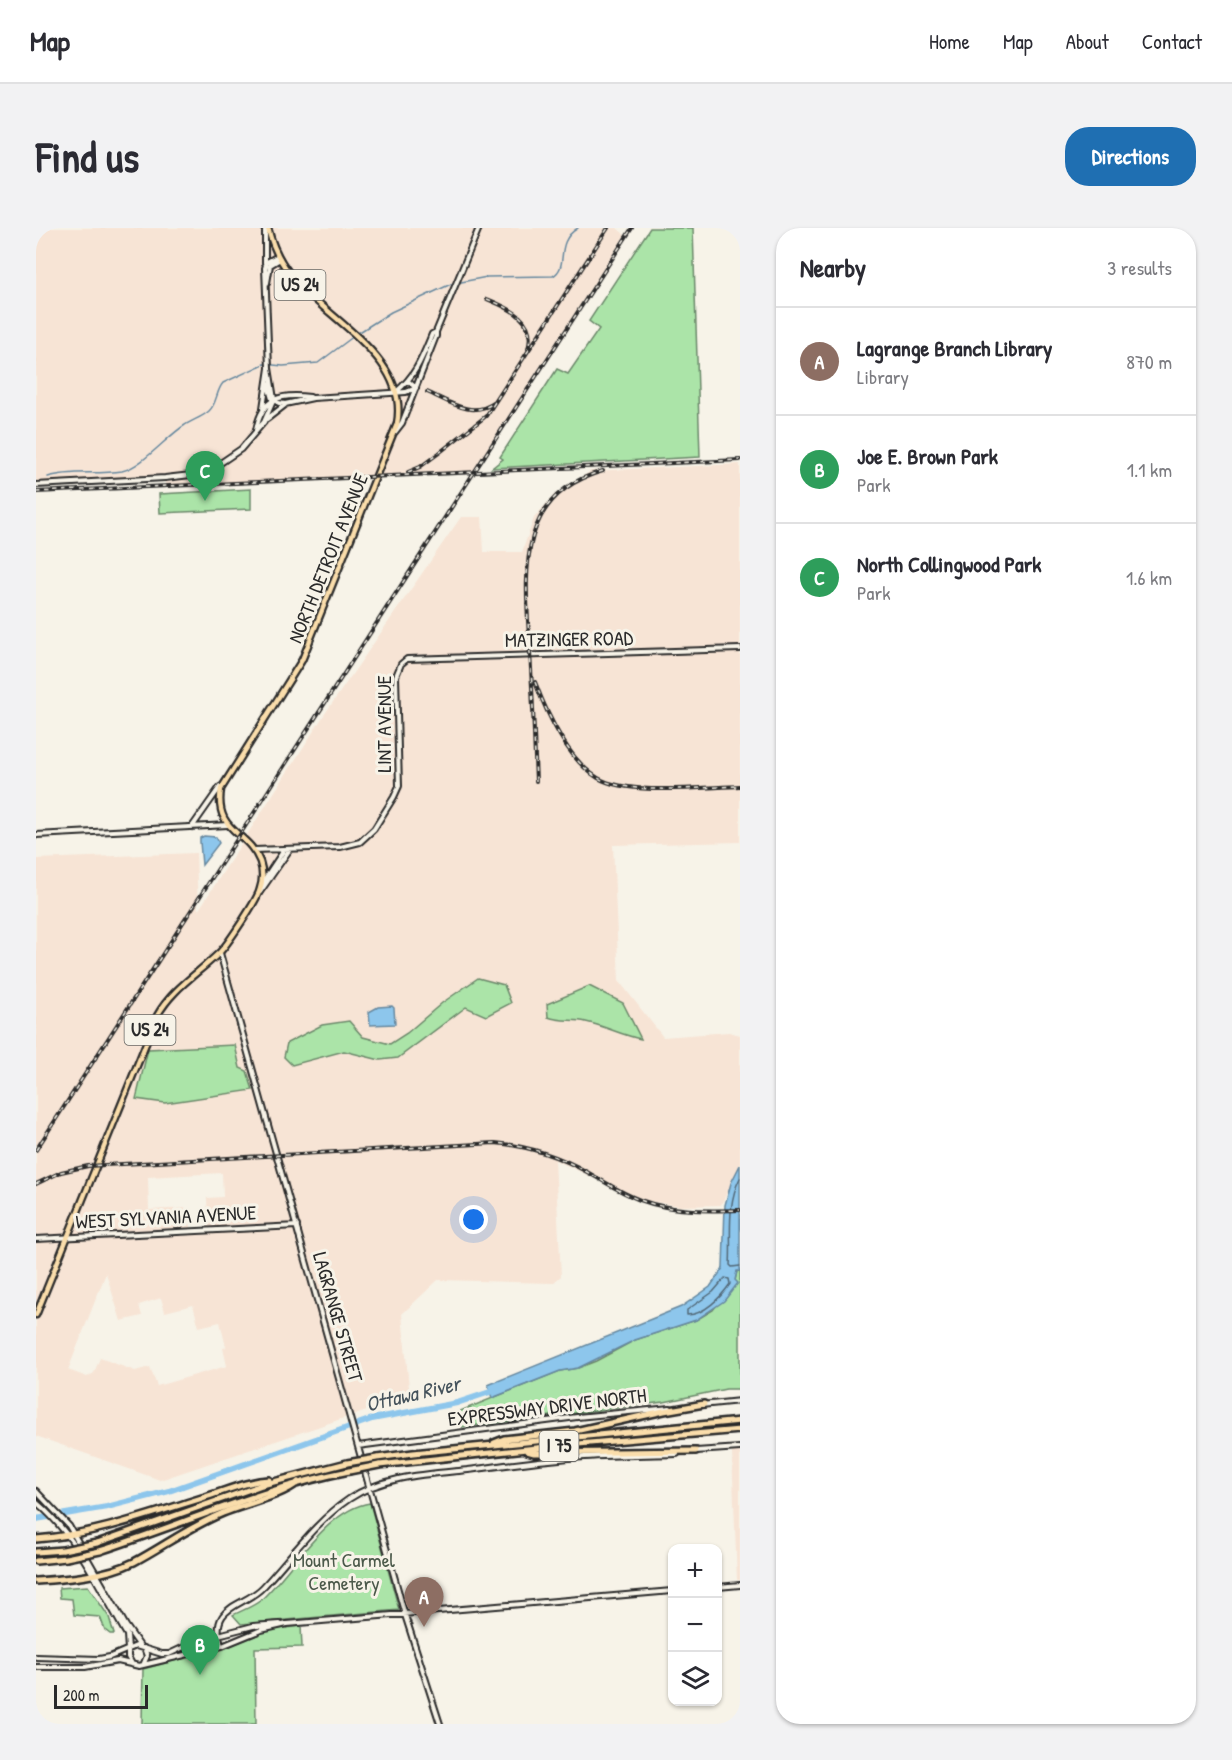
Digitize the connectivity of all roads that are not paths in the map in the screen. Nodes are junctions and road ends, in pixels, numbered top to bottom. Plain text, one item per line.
1 (267, 228) edge
2 (479, 228) edge
3 (279, 257) junction
4 (265, 265) junction
5 (267, 284) junction
6 (436, 332) junction
7 (269, 368) junction
8 (408, 381) junction
9 (267, 382) junction
10 (416, 388) junction
11 (396, 392) junction
12 (313, 398) junction
13 (273, 400) junction
14 (289, 404) junction
15 (263, 411) junction
16 (264, 422) junction
17 (256, 431) junction
18 (395, 432) junction
19 (36, 485) edge
20 (740, 649) edge
21 (400, 664) joint
22 (223, 784) junction
23 (228, 825) junction
24 (192, 828) junction
25 (36, 835) edge
26 (287, 849) junction
27 (253, 850) junction
28 (261, 885) junction
29 (260, 892) junction
30 (220, 953) junction
31 (297, 1226) junction
32 (67, 1237) junction
33 (36, 1239) edge
34 (36, 1315) edge
35 (740, 1401) edge
36 (704, 1404) junction
37 (740, 1421) edge
38 (740, 1430) edge
39 (358, 1446) junction
40 (487, 1446) junction
41 (740, 1448) edge
42 (522, 1450) junction
43 (696, 1451) junction
44 (273, 1481) junction
45 (298, 1482) junction
46 (370, 1488) junction
47 (36, 1491) edge
48 (36, 1502) edge
49 (73, 1535) junction
50 (36, 1539) edge
51 (36, 1552) edge
52 (36, 1561) edge
53 (94, 1574) junction
54 (36, 1581) edge
55 (740, 1585) edge
56 (722, 1587) edge
57 (668, 1591) edge
58 (405, 1615) junction
59 (286, 1624) junction
60 (218, 1635) junction
61 (188, 1644) junction
62 (220, 1646) junction
63 (142, 1647) junction
64 (128, 1651) junction
65 (193, 1653) junction
66 (36, 1657) edge
67 (70, 1658) junction
68 (144, 1664) junction
69 (132, 1665) junction
70 (36, 1667) edge
71 (70, 1667) junction
72 (440, 1724) edge

1 - 3 main road, US 24
1 - 4 main road
2 - 6 main road, NORTH DETROIT AVENUE
3 - 4 main road
3 - 5 main road
3 - 11 main road, US 24
4 - 5 main road
5 - 7 main road
6 - 8 main road, NORTH DETROIT AVENUE
6 - 10 main road, NORTH DETROIT AVENUE
7 - 9 main road
7 - 13 main road
8 - 10 main road
8 - 11 main road, NORTH DETROIT AVENUE
9 - 13 main road
9 - 15 main road
10 - 11 main road
10 - 18 main road, NORTH DETROIT AVENUE
11 - 12 main road
11 - 18 main road, US 24
12 - 13 main road
12 - 14 main road
13 - 14 main road
13 - 15 main road
13 - 16 main road
14 - 16 main road
15 - 17 main road
16 - 17 main road
17 - 19 main road
18 - 22 main road, NORTH DETROIT AVENUE / US 24
20 - 21 main road, MATZINGER ROAD
21 - 26 main road, LINT AVENUE
22 - 23 main road
22 - 24 main road, NORTH DETROIT AVENUE
23 - 24 main road
23 - 27 main road, US 24
24 - 25 main road
26 - 27 main road
26 - 28 main road
26 - 29 main road
27 - 28 main road, US 24
28 - 29 main road, US 24
29 - 30 main road, US 24
30 - 31 main road, LAGRANGE STREET
30 - 32 main road, US 24
31 - 32 main road, WEST SYLVANIA AVENUE
31 - 39 main road, LAGRANGE STREET
32 - 33 main road, WEST SYLVANIA AVENUE
32 - 34 main road, US 24
35 - 36 main road, EXPRESSWAY DRIVE NORTH
36 - 39 main road, EXPRESSWAY DRIVE NORTH
36 - 40 highway
37 - 40 highway, I 75
38 - 42 highway, I 75
39 - 46 main road, LAGRANGE STREET
40 - 44 highway, I 75, bridge
41 - 43 main road
42 - 43 highway
42 - 45 highway, I 75, bridge
43 - 46 main road
44 - 49 highway
44 - 51 highway, I 75, bridge
45 - 52 highway, I 75, bridge
45 - 53 highway
46 - 58 main road, LAGRANGE STREET
46 - 60 main road
47 - 49 main road
48 - 49 main road
49 - 50 highway
49 - 53 main road
49 - 53 main road
53 - 54 highway
53 - 63 main road
53 - 64 main road
55 - 56 main road
57 - 58 main road
58 - 59 main road
58 - 72 main road, LAGRANGE STREET
59 - 60 main road
59 - 62 main road
60 - 61 main road
60 - 62 main road
61 - 63 main road
61 - 65 main road
62 - 65 main road
63 - 64 main road
63 - 68 main road
64 - 67 main road
64 - 69 main road
65 - 68 main road
66 - 67 main road
67 - 71 main road
68 - 69 main road
69 - 71 main road
70 - 71 main road

